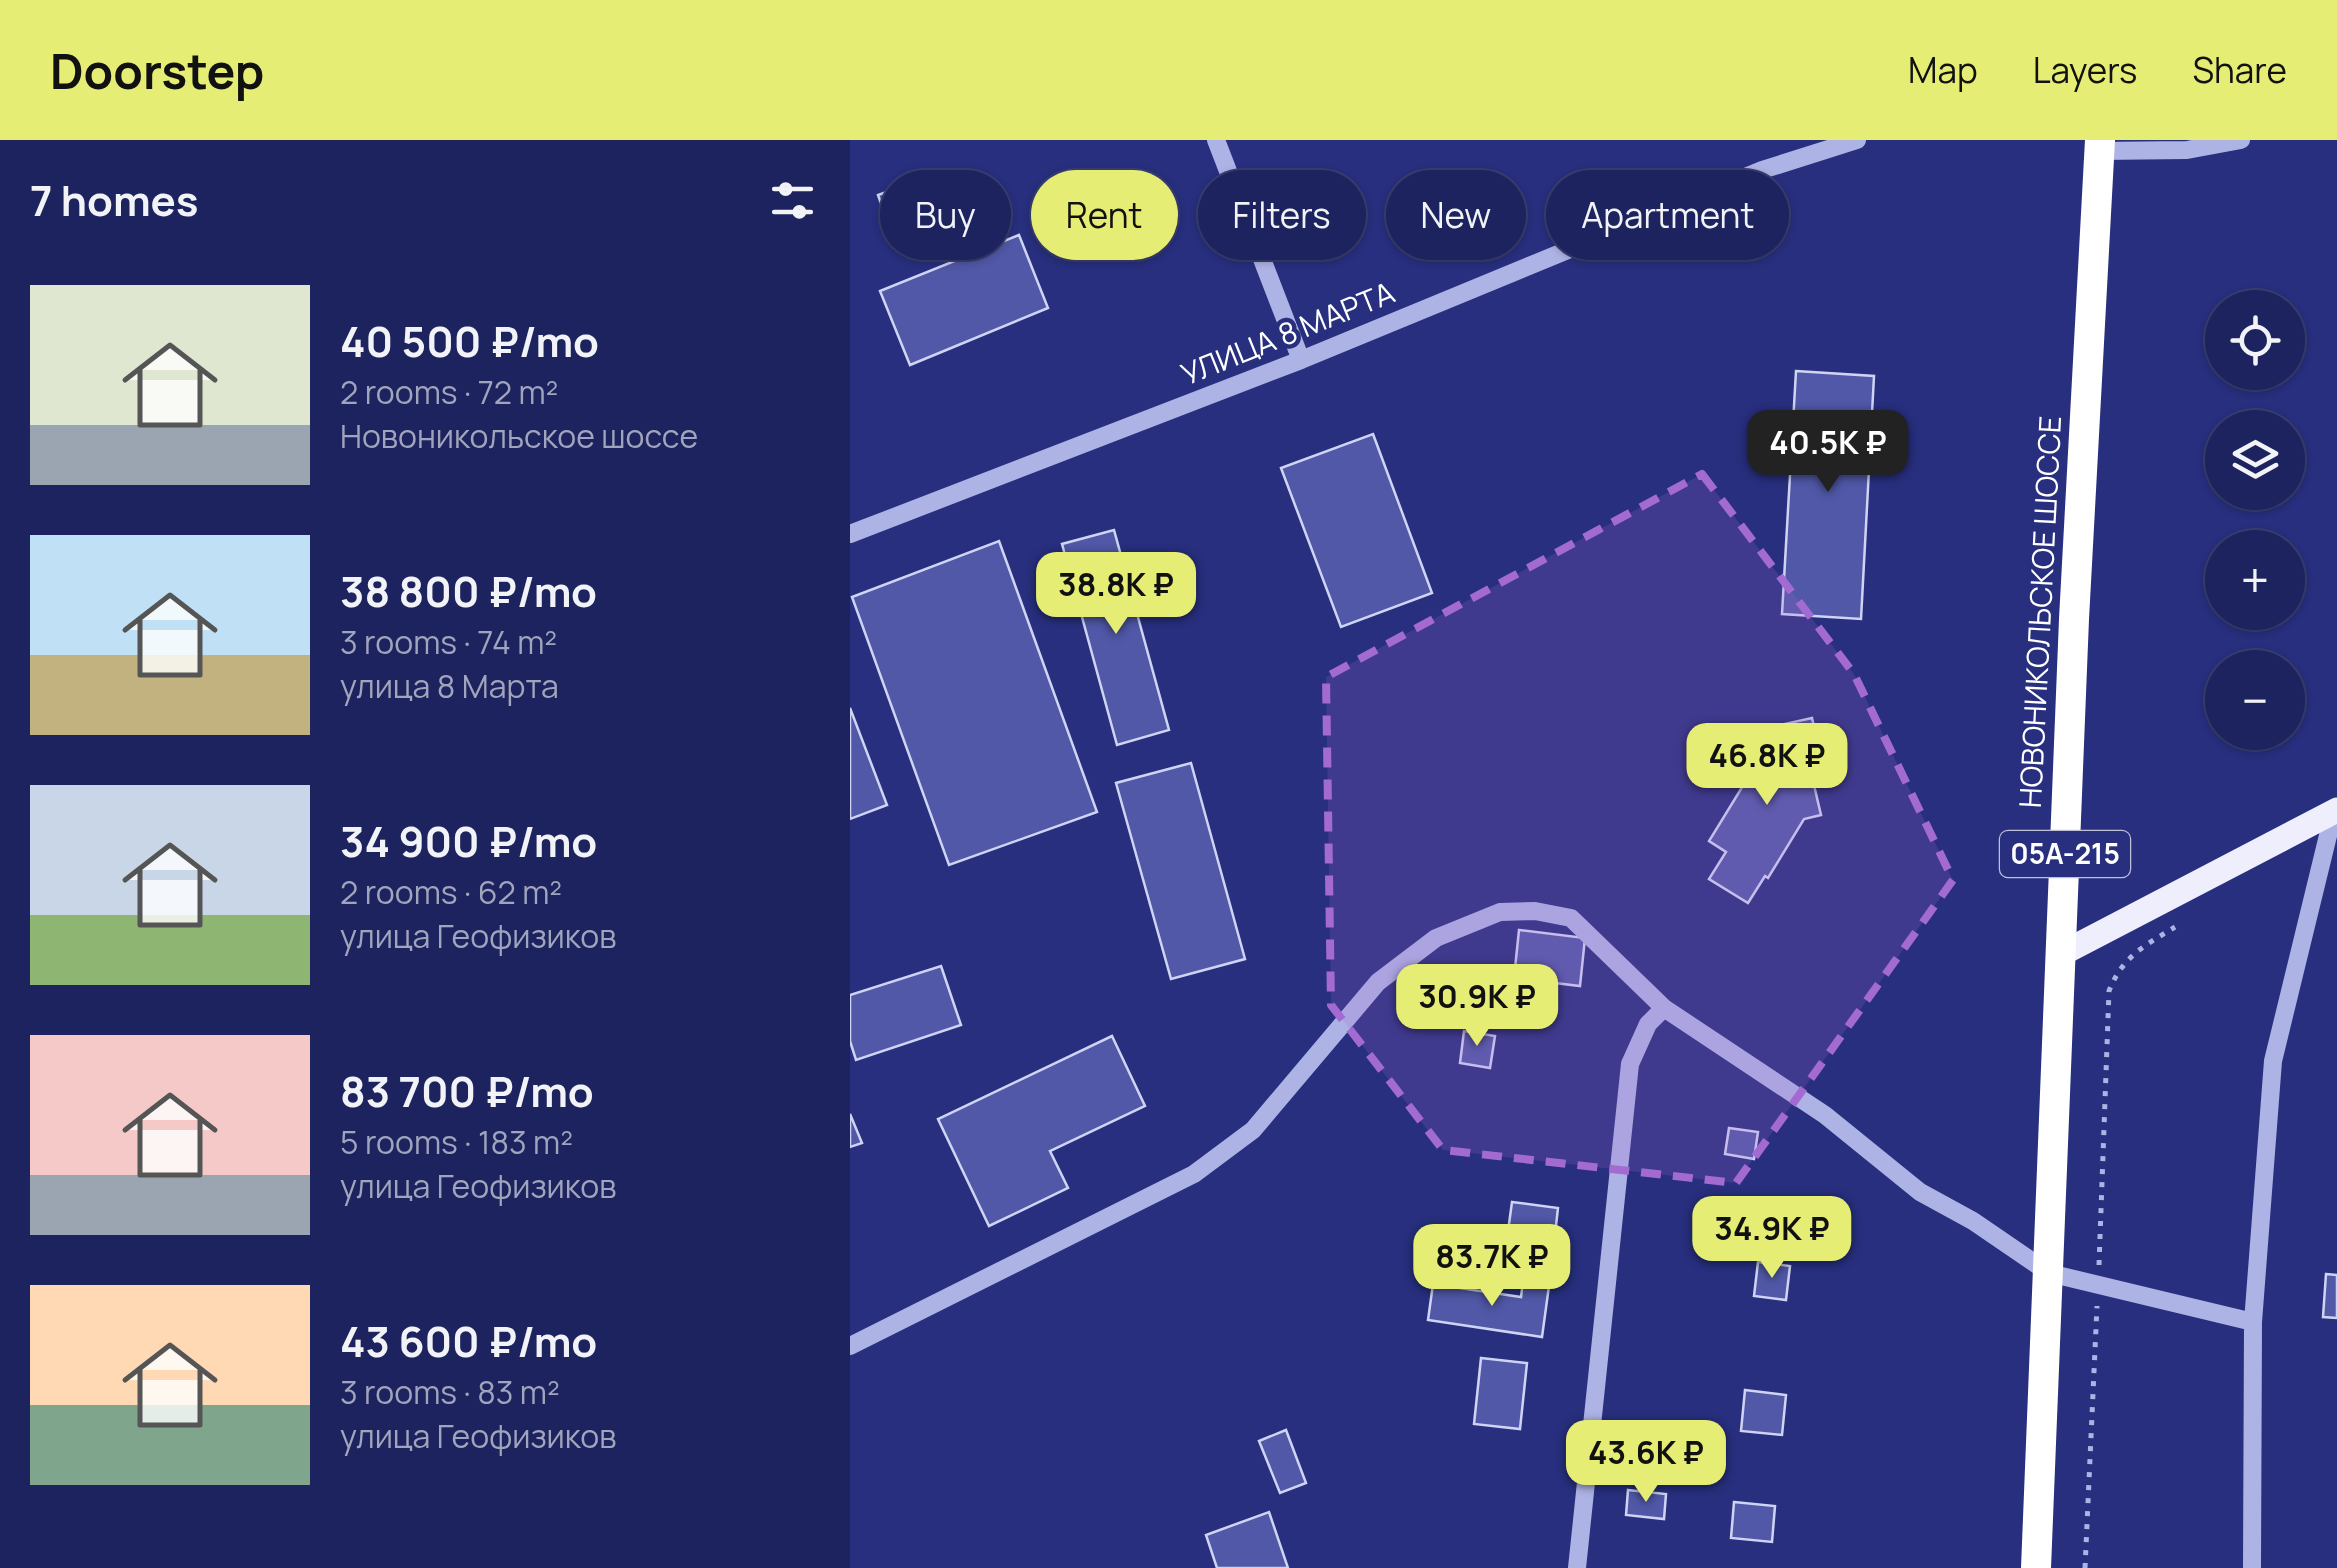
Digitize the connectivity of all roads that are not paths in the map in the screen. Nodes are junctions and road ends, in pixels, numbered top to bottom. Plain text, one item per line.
1 (1216, 140) edge
2 (1857, 140) edge
3 (2241, 140) edge
4 (2100, 145) edge
5 (1300, 360) junction
6 (850, 534) edge
7 (2336, 810) edge
8 (2061, 954) junction
9 (1664, 1008) junction
10 (2049, 1273) junction
11 (2253, 1322) junction
12 (850, 1346) edge
13 (1577, 1568) edge
14 (2036, 1568) edge
15 (2252, 1568) edge

1 - 5 street
2 - 5 street, УЛИЦА 8 МАРТА
3 - 4 street
4 - 8 highway, НОВОНИКОЛЬСКОЕ ШОССЕ / 05А-215
5 - 6 street, УЛИЦА 8 МАРТА
7 - 8 main road
7 - 11 street
8 - 10 highway, НОВОНИКОЛЬСКОЕ ШОССЕ / 05А-215
9 - 10 street
9 - 12 street
9 - 13 street
10 - 11 street
10 - 14 highway, НОВОНИКОЛЬСКОЕ ШОССЕ / 05А-215
11 - 15 street

